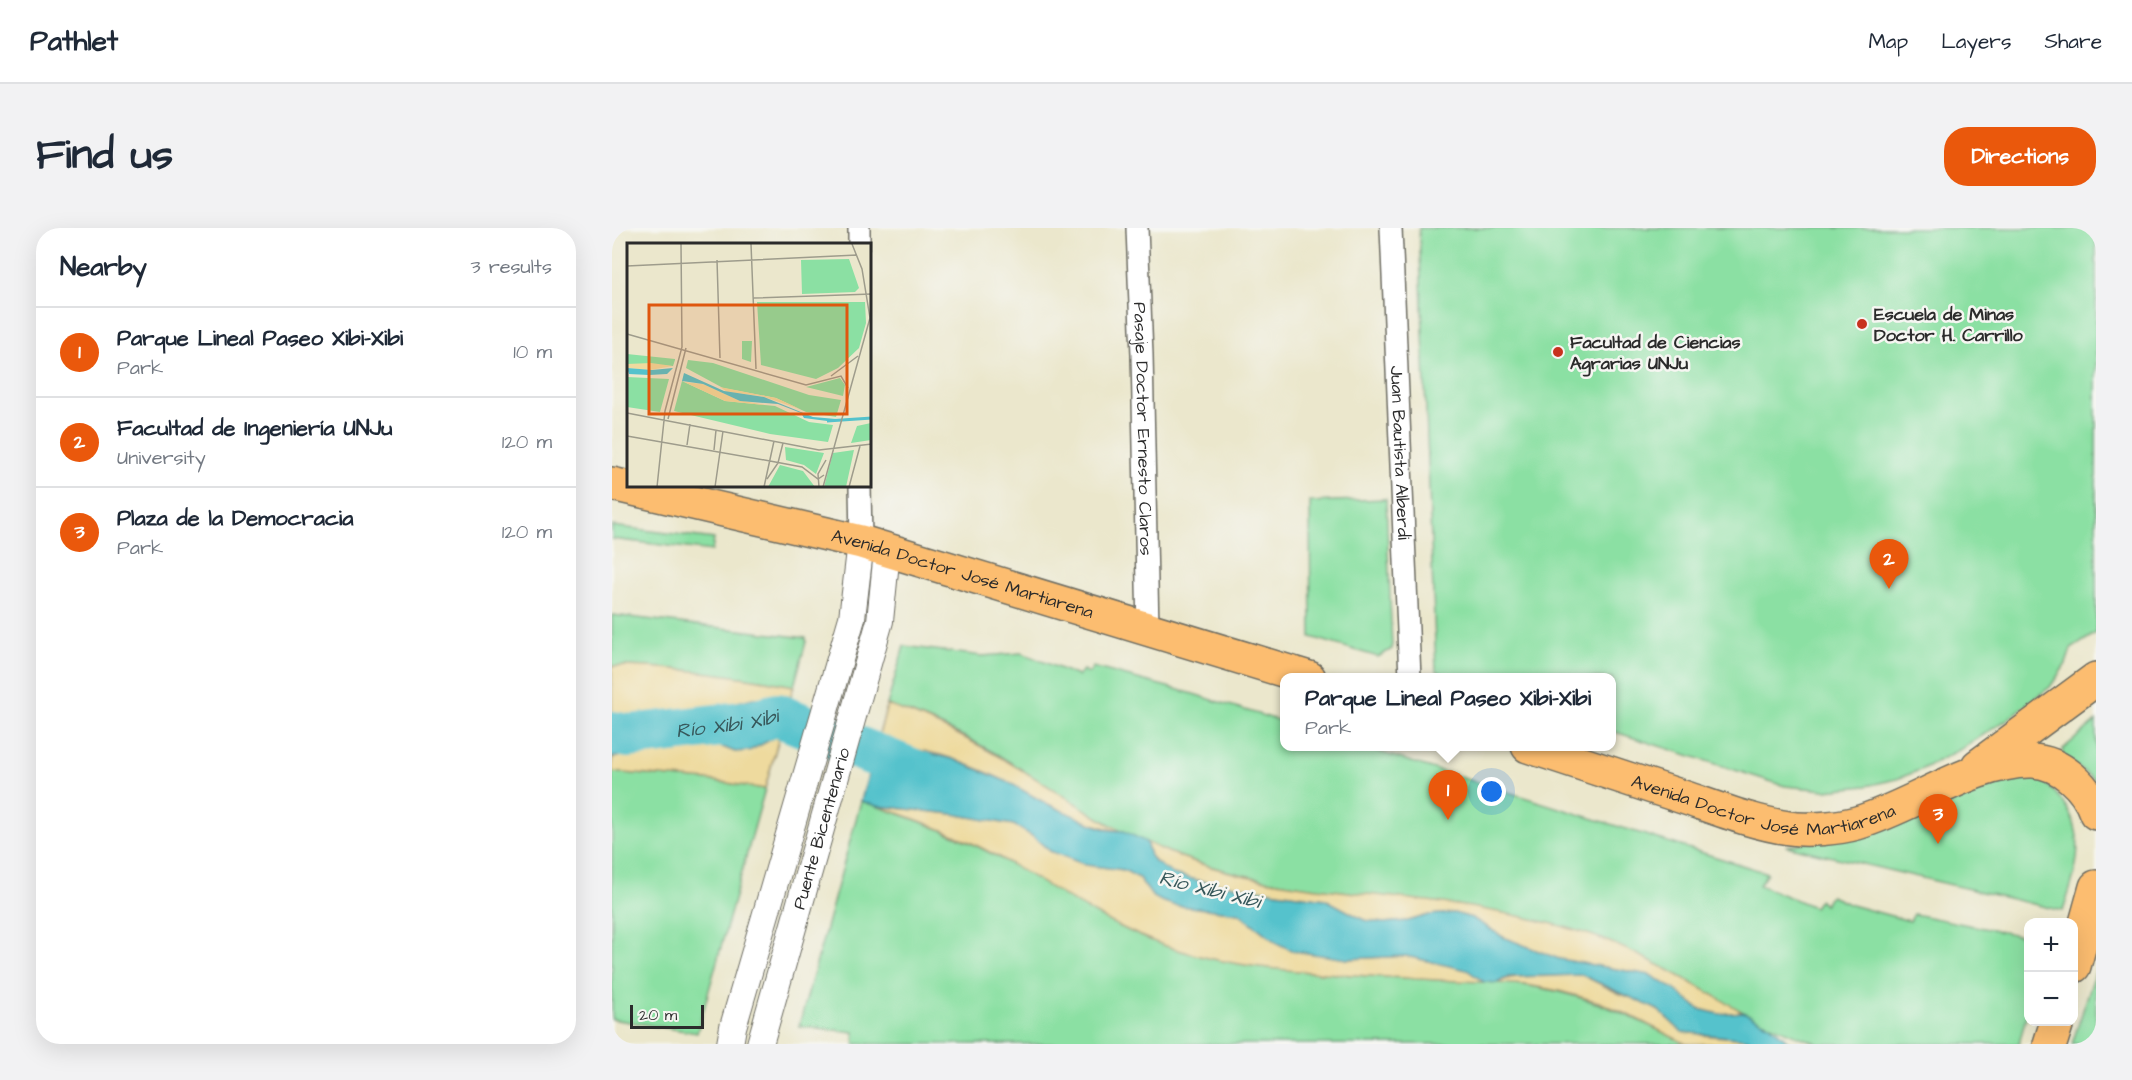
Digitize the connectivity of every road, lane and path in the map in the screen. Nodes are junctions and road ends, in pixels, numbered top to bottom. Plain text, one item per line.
1 (1137, 228) edge
2 (1391, 228) edge
3 (612, 484) edge
4 (627, 488) edge
5 (629, 488) edge
6 (860, 488) edge
7 (874, 546) junction
8 (1148, 629) junction
9 (1293, 673) edge
10 (1410, 673) edge
11 (2096, 679) edge
12 (1540, 751) edge
13 (1962, 778) junction
14 (2096, 813) edge
15 (2092, 901) edge
16 (2078, 949) edge
17 (2056, 1026) edge
18 (732, 1035) edge
19 (760, 1041) edge
20 (2050, 1044) edge

1 - 8 street, Pasaje Doctor Ernesto Claros
2 - 10 street, Juan Bautista Alberdi
3 - 4 main road, Avenida Doctor José Martiarena
5 - 7 main road, Avenida Doctor José Martiarena
6 - 7 street
7 - 8 main road, Avenida Doctor José Martiarena
7 - 18 street, Puente Bicentenario
7 - 19 street, Puente Bicentenario
8 - 9 main road, Avenida Doctor José Martiarena
11 - 13 main road
12 - 13 main road, Avenida Doctor José Martiarena
13 - 14 main road
15 - 16 main road
17 - 20 main road

